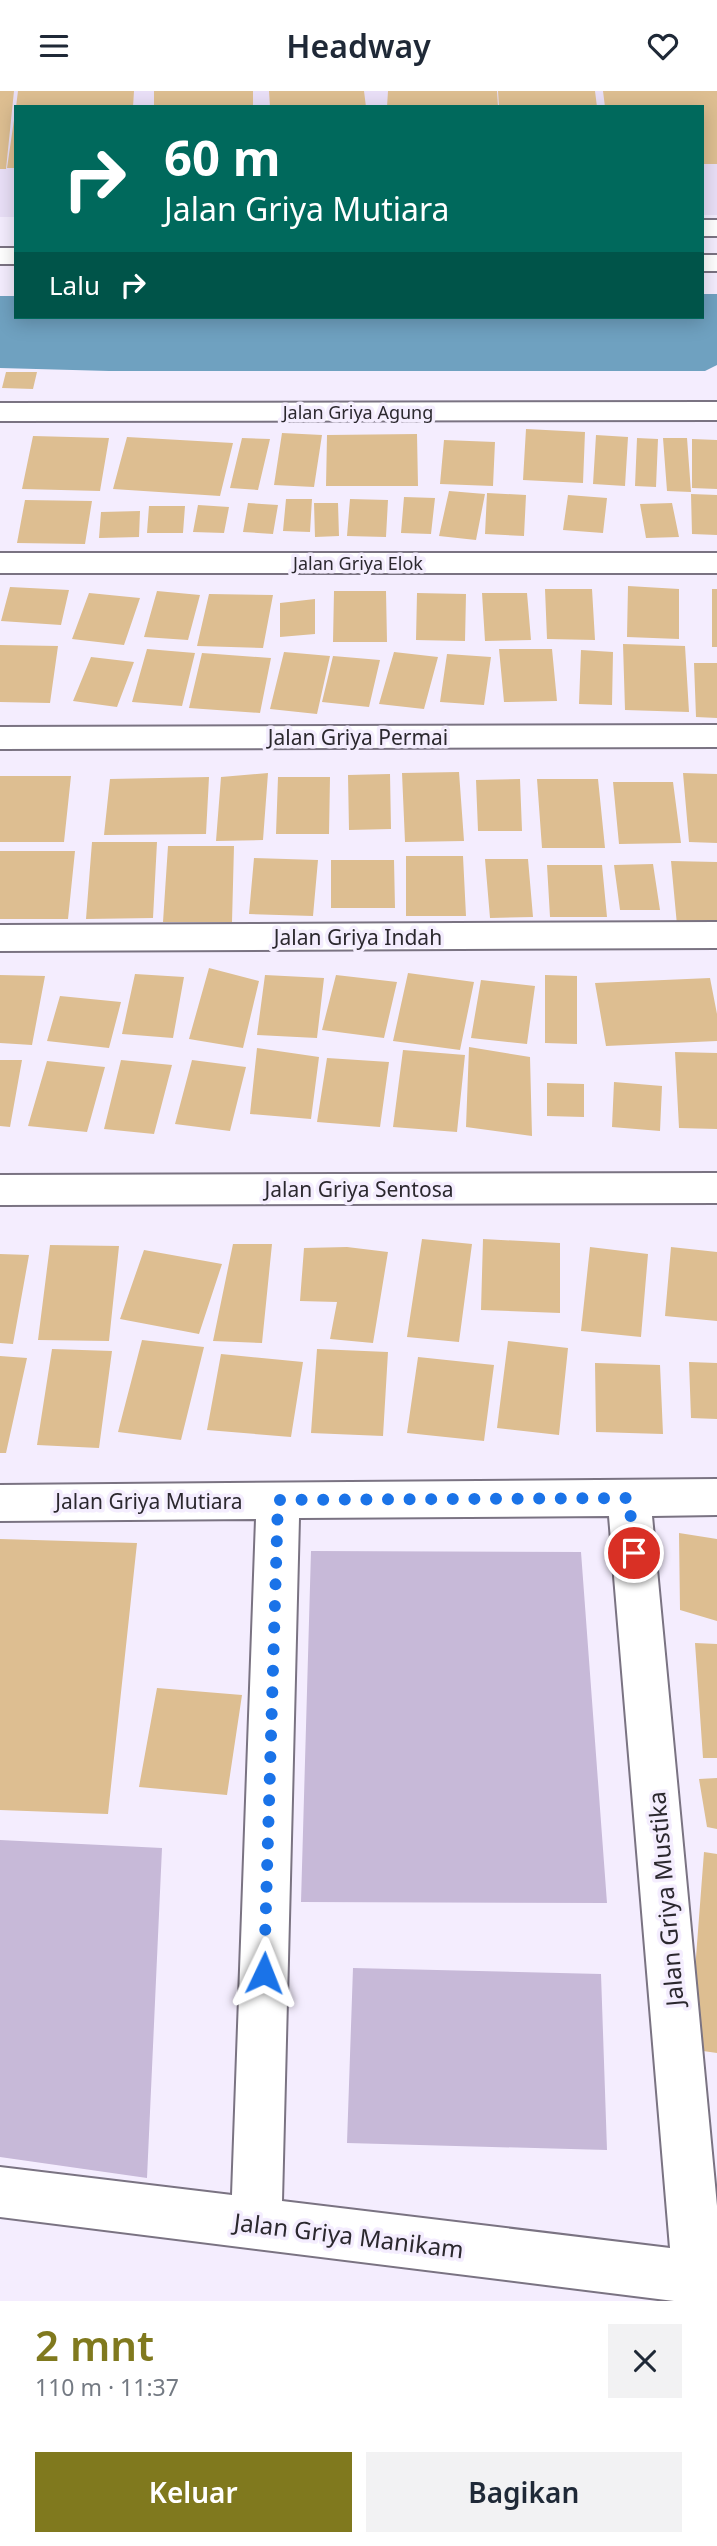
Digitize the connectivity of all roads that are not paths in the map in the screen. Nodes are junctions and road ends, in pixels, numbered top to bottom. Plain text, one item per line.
1 (717, 411) edge
2 (0, 412) edge
3 (0, 563) edge
4 (717, 563) edge
5 (717, 736) edge
6 (0, 738) edge
7 (717, 935) edge
8 (0, 938) edge
9 (717, 1188) edge
10 (0, 1190) edge
11 (717, 1497) edge
12 (629, 1498) junction
13 (278, 1500) junction
14 (0, 1503) edge
15 (0, 2192) edge
16 (256, 2224) junction
17 (699, 2289) edge

1 - 2 street, Jalan Griya Agung
3 - 4 street, Jalan Griya Elok
5 - 6 street, Jalan Griya Permai
7 - 8 street, Jalan Griya Indah
9 - 10 street, Jalan Griya Sentosa
11 - 12 street, Jalan Griya Mutiara
12 - 13 street, Jalan Griya Mutiara
12 - 17 street, Jalan Griya Mustika
13 - 14 street, Jalan Griya Mutiara
13 - 16 street
15 - 16 street, Jalan Griya Manikam
16 - 17 street, Jalan Griya Manikam

